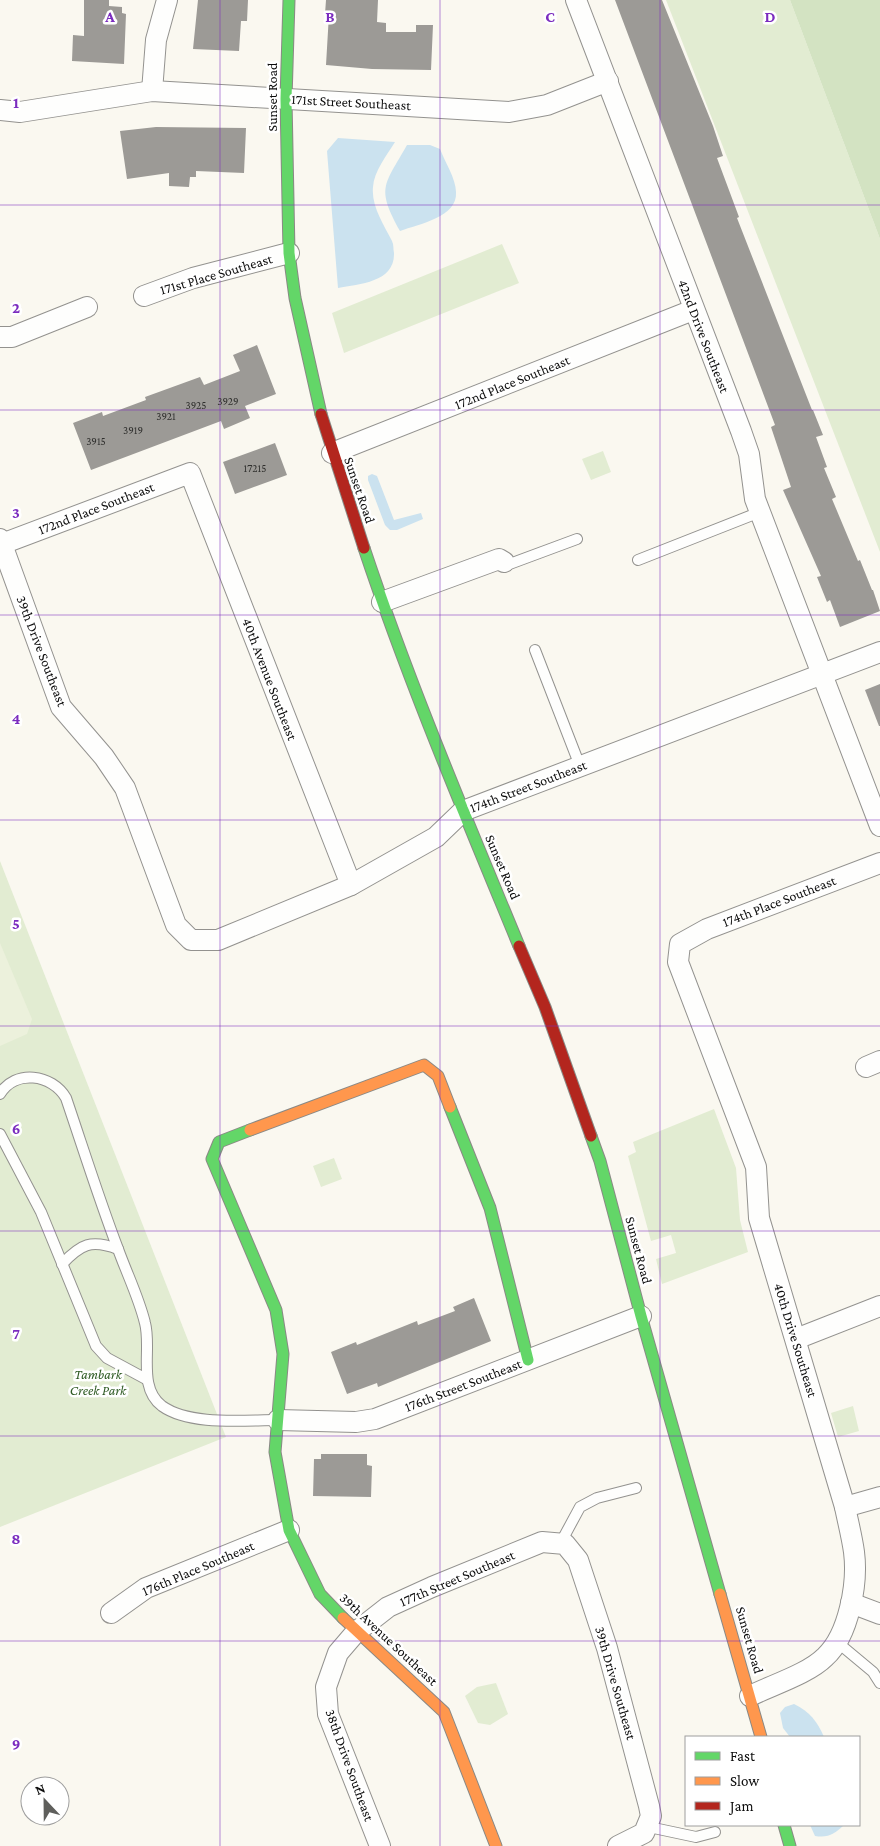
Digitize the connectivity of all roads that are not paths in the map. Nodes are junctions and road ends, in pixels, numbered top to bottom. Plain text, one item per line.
1 (167, 0) edge
2 (289, 0) edge
3 (576, 0) edge
4 (608, 80) junction
5 (152, 91) junction
6 (286, 98) junction
7 (0, 110) edge
8 (289, 253) junction
9 (144, 296) dead end
10 (87, 307) dead end
11 (693, 310) junction
12 (0, 337) edge
13 (332, 453) junction
14 (190, 472) joint
15 (760, 512) junction
16 (577, 539) dead end
17 (1, 541) edge
18 (638, 560) dead end
19 (504, 562) joint
20 (382, 602) junction
21 (534, 650) dead end
22 (880, 652) edge
23 (823, 674) junction
24 (580, 766) junction
25 (462, 811) junction
26 (880, 826) edge
27 (880, 863) edge
28 (351, 885) junction
29 (191, 940) joint
30 (680, 944) joint
31 (0, 1094) edge
32 (0, 1134) edge
33 (118, 1249) junction
34 (62, 1264) junction
35 (880, 1306) edge
36 (641, 1316) junction
37 (796, 1339) junction
38 (528, 1360) junction
39 (146, 1379) junction
40 (278, 1420) junction
41 (636, 1488) dead end
42 (880, 1497) edge
43 (844, 1507) junction
44 (289, 1530) junction
45 (562, 1544) junction
46 (850, 1604) junction
47 (111, 1612) dead end
48 (880, 1614) edge
49 (356, 1632) junction
50 (836, 1642) junction
51 (880, 1683) edge
52 (750, 1696) junction
53 (761, 1736) edge
54 (784, 1826) edge
55 (649, 1827) junction
56 (715, 1832) dead end
57 (380, 1846) edge
58 (496, 1846) edge
59 (618, 1846) edge
60 (790, 1846) edge

1 - 5 street
2 - 6 street, Sunset Road
3 - 4 street, 42nd Drive Southeast
4 - 6 street, 171st Street Southeast
4 - 11 street, 42nd Drive Southeast
5 - 6 street, 171st Street Southeast
5 - 7 street, 171st Street Southeast
6 - 8 street, Sunset Road
8 - 9 street, 171st Place Southeast
8 - 13 street, Sunset Road
10 - 12 street
11 - 13 street, 172nd Place Southeast
11 - 15 street, 42nd Drive Southeast
13 - 20 street, Sunset Road
14 - 17 street, 172nd Place Southeast
14 - 28 street, 40th Avenue Southeast
15 - 18 lane
15 - 23 street, 42nd Drive Southeast
16 - 19 lane
17 - 29 street, 39th Drive Southeast
19 - 20 street
20 - 25 street, Sunset Road
21 - 24 lane
22 - 23 street, 174th Street Southeast
23 - 24 street, 174th Street Southeast
23 - 26 street, 42nd Drive Southeast
24 - 25 street, 174th Street Southeast
25 - 28 street, 174th Street Southeast
25 - 36 street, Sunset Road
27 - 30 street, 174th Place Southeast
28 - 29 street, 174th Street Southeast
30 - 37 street, 40th Drive Southeast
31 - 33 lane
32 - 34 lane
33 - 34 lane
33 - 39 lane
34 - 39 lane
35 - 37 street
36 - 38 street, 176th Street Southeast
36 - 52 street, Sunset Road
37 - 43 street, 40th Drive Southeast
38 - 40 street, 176th Street Southeast
38 - 40 street, 39th Avenue Southeast
39 - 40 lane
40 - 44 street, 39th Avenue Southeast
41 - 45 lane
42 - 43 street
43 - 46 street, 40th Drive Southeast
44 - 47 street, 176th Place Southeast
44 - 49 street, 39th Avenue Southeast
45 - 49 street, 177th Street Southeast
45 - 55 street, 39th Drive Southeast
46 - 48 street
46 - 50 street, 40th Drive Southeast
49 - 57 street, 38th Drive Southeast
49 - 58 street, 39th Avenue Southeast
50 - 51 lane
50 - 52 street, 40th Drive Southeast
52 - 53 street, Sunset Road
54 - 60 street
55 - 56 lane
55 - 59 street

